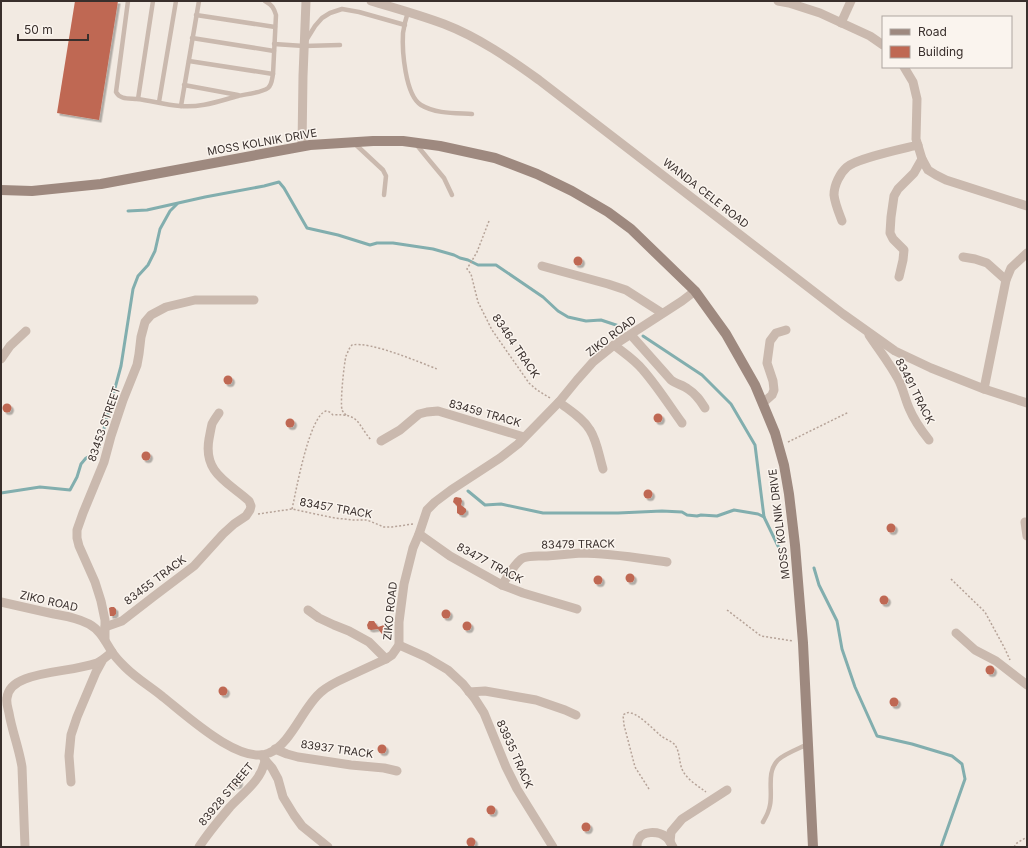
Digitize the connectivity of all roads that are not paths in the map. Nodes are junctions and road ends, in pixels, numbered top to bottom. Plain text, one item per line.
1 (128, 1) edge
2 (153, 1) edge
3 (176, 1) edge
4 (199, 1) edge
5 (265, 1) edge
6 (306, 1) edge
7 (370, 1) edge
8 (778, 1) edge
9 (851, 1) edge
10 (408, 12) junction
11 (196, 15) junction
12 (841, 23) junction
13 (405, 25) junction
14 (275, 27) junction
15 (192, 38) junction
16 (274, 44) junction
17 (304, 44) junction
18 (882, 44) edge
19 (340, 46) dead end
20 (274, 51) junction
21 (189, 61) junction
22 (905, 68) edge
23 (273, 74) junction
24 (184, 85) junction
25 (240, 96) junction
26 (138, 99) junction
27 (159, 102) junction
28 (180, 106) junction
29 (472, 114) dead end
30 (353, 142) junction
31 (414, 143) junction
32 (918, 145) junction
33 (302, 146) junction
34 (922, 159) junction
35 (1, 190) edge
36 (384, 195) dead end
37 (452, 195) dead end
38 (1027, 206) edge
39 (842, 221) dead end
40 (1027, 253) edge
41 (963, 257) dead end
42 (542, 266) dead end
43 (899, 277) dead end
44 (1006, 280) junction
45 (694, 290) junction
46 (254, 300) dead end
47 (662, 313) junction
48 (786, 330) dead end
49 (26, 331) dead end
50 (868, 332) junction
51 (631, 335) junction
52 (614, 345) junction
53 (1, 359) edge
54 (984, 389) junction
55 (559, 402) junction
56 (763, 403) junction
57 (1027, 403) edge
58 (706, 408) dead end
59 (219, 413) dead end
60 (682, 423) dead end
61 (524, 437) junction
62 (929, 440) dead end
63 (381, 441) road end
64 (603, 469) dead end
65 (1025, 522) dead end
66 (420, 531) junction
67 (1027, 536) edge
68 (667, 562) dead end
69 (502, 585) junction
70 (1, 602) edge
71 (577, 609) dead end
72 (308, 610) dead end
73 (105, 627) junction
74 (956, 632) dead end
75 (105, 640) junction
76 (399, 645) junction
77 (112, 652) junction
78 (386, 659) junction
79 (102, 661) junction
80 (1027, 685) edge
81 (469, 692) junction
82 (576, 715) dead end
83 (808, 744) junction
84 (275, 749) junction
85 (264, 757) junction
86 (397, 771) dead end
87 (71, 782) dead end
88 (727, 790) dead end
89 (763, 822) dead end
90 (671, 844) edge
91 (25, 847) edge
92 (199, 847) edge
93 (328, 847) edge
94 (553, 847) edge
95 (637, 847) edge
96 (814, 847) edge

1 - 26 lane
2 - 26 lane
3 - 27 lane
4 - 11 lane
5 - 14 lane
6 - 17 street
7 - 10 street, WANDA CELE ROAD
8 - 12 street
9 - 12 street
10 - 13 lane
10 - 50 street, WANDA CELE ROAD
11 - 14 lane
11 - 15 lane
12 - 18 street
13 - 17 lane
13 - 29 lane
14 - 16 lane
15 - 20 lane
15 - 21 lane
16 - 17 lane
16 - 20 lane
17 - 19 lane
17 - 33 street
20 - 23 lane
21 - 23 lane
21 - 24 lane
22 - 32 street
23 - 25 lane
24 - 25 lane
24 - 28 lane
25 - 28 lane
26 - 27 lane
27 - 28 lane
30 - 31 main road, MOSS KOLNIK DRIVE
30 - 33 main road, MOSS KOLNIK DRIVE
30 - 36 lane
31 - 37 lane
31 - 45 main road, MOSS KOLNIK DRIVE
32 - 34 street
32 - 39 street
33 - 35 main road, MOSS KOLNIK DRIVE
34 - 38 street
34 - 43 street
40 - 44 street
41 - 44 street
42 - 47 street
44 - 54 street
45 - 47 street, ZIKO ROAD
45 - 56 main road, MOSS KOLNIK DRIVE
46 - 73 street, 83453 STREET
47 - 51 street, ZIKO ROAD
48 - 56 street
49 - 53 street
50 - 54 street, WANDA CELE ROAD
50 - 62 street, 83491 TRACK
51 - 52 street, ZIKO ROAD
51 - 58 street
52 - 55 street, ZIKO ROAD
52 - 60 street
54 - 57 street, WANDA CELE ROAD
55 - 61 street, ZIKO ROAD
55 - 64 street
56 - 83 main road, MOSS KOLNIK DRIVE
59 - 73 street, 83455 TRACK
61 - 63 street, 83459 TRACK
61 - 66 street, ZIKO ROAD
65 - 67 street
66 - 69 street, 83477 TRACK
66 - 76 street, ZIKO ROAD
68 - 69 street, 83479 TRACK
69 - 71 street, 83477 TRACK
70 - 75 street, ZIKO ROAD
72 - 78 street
73 - 75 street, 83453 STREET
74 - 80 street
75 - 77 street, ZIKO ROAD
76 - 78 street, ZIKO ROAD
76 - 81 street, 83935 TRACK
77 - 79 street
77 - 85 street, ZIKO ROAD
78 - 84 street, ZIKO ROAD
79 - 87 street
79 - 91 street
81 - 82 street
81 - 94 street, 83935 TRACK
83 - 89 lane
83 - 96 main road, MOSS KOLNIK DRIVE
84 - 85 street, ZIKO ROAD
84 - 86 street, 83937 TRACK
85 - 92 street, 83928 STREET
85 - 93 street
88 - 90 street
90 - 95 street

